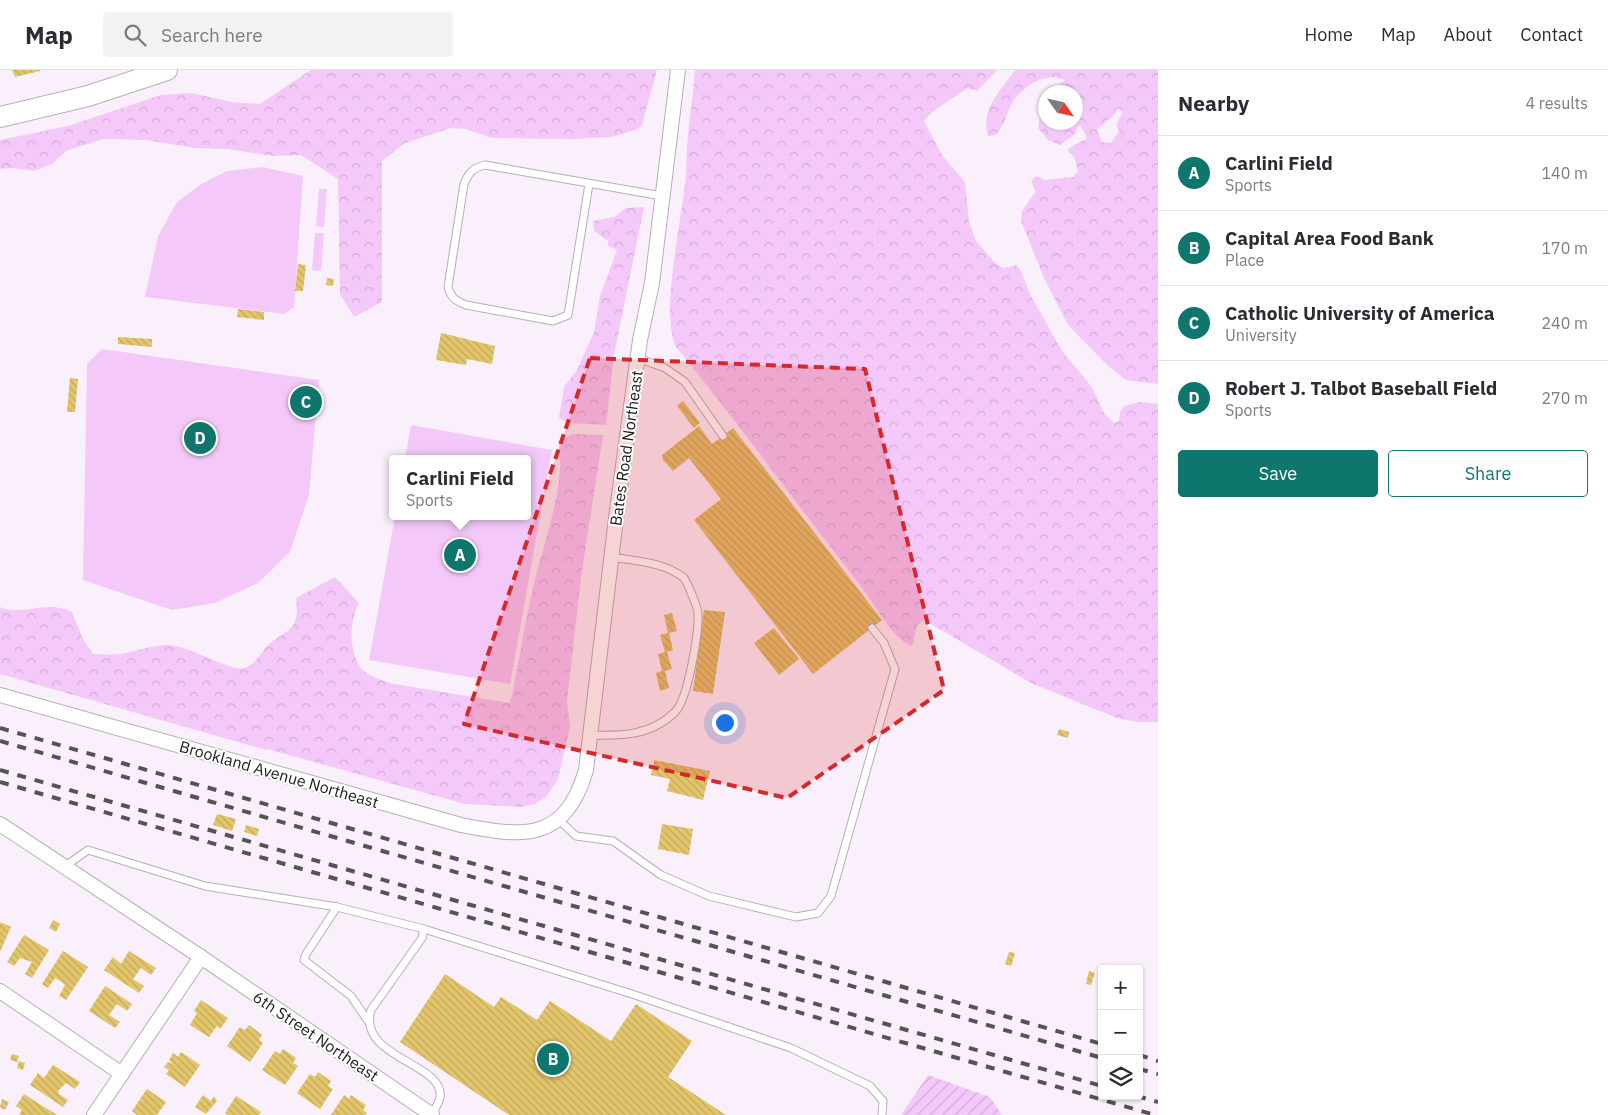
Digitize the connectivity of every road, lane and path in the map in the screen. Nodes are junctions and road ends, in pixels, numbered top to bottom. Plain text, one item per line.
1 (167, 70) edge
2 (678, 70) edge
3 (0, 117) edge
4 (589, 184) junction
5 (662, 196) junction
6 (638, 358) junction
7 (723, 436) dead end
8 (612, 557) junction
9 (872, 628) dead end
10 (0, 695) edge
11 (590, 735) junction
12 (558, 819) junction
13 (0, 824) edge
14 (64, 867) junction
15 (338, 907) junction
16 (424, 929) junction
17 (201, 957) junction
18 (0, 992) edge
19 (368, 1021) junction
20 (122, 1074) junction
21 (94, 1115) edge
22 (432, 1115) edge
23 (882, 1115) edge

1 - 3 street
2 - 5 street, Bates Road Northeast
4 - 4 lane
4 - 5 lane
5 - 6 street, Bates Road Northeast
6 - 7 lane
6 - 8 street, Bates Road Northeast
8 - 11 street, Bates Road Northeast
8 - 11 lane
9 - 12 lane
10 - 12 street, Brookland Avenue Northeast
11 - 12 street, Bates Road Northeast
13 - 14 street, 6th Street Northeast
14 - 15 lane
14 - 17 street, 6th Street Northeast
15 - 16 lane
15 - 19 lane
16 - 19 lane
16 - 23 lane
17 - 20 street
17 - 22 street, 6th Street Northeast
18 - 20 street
19 - 22 lane
20 - 21 street

